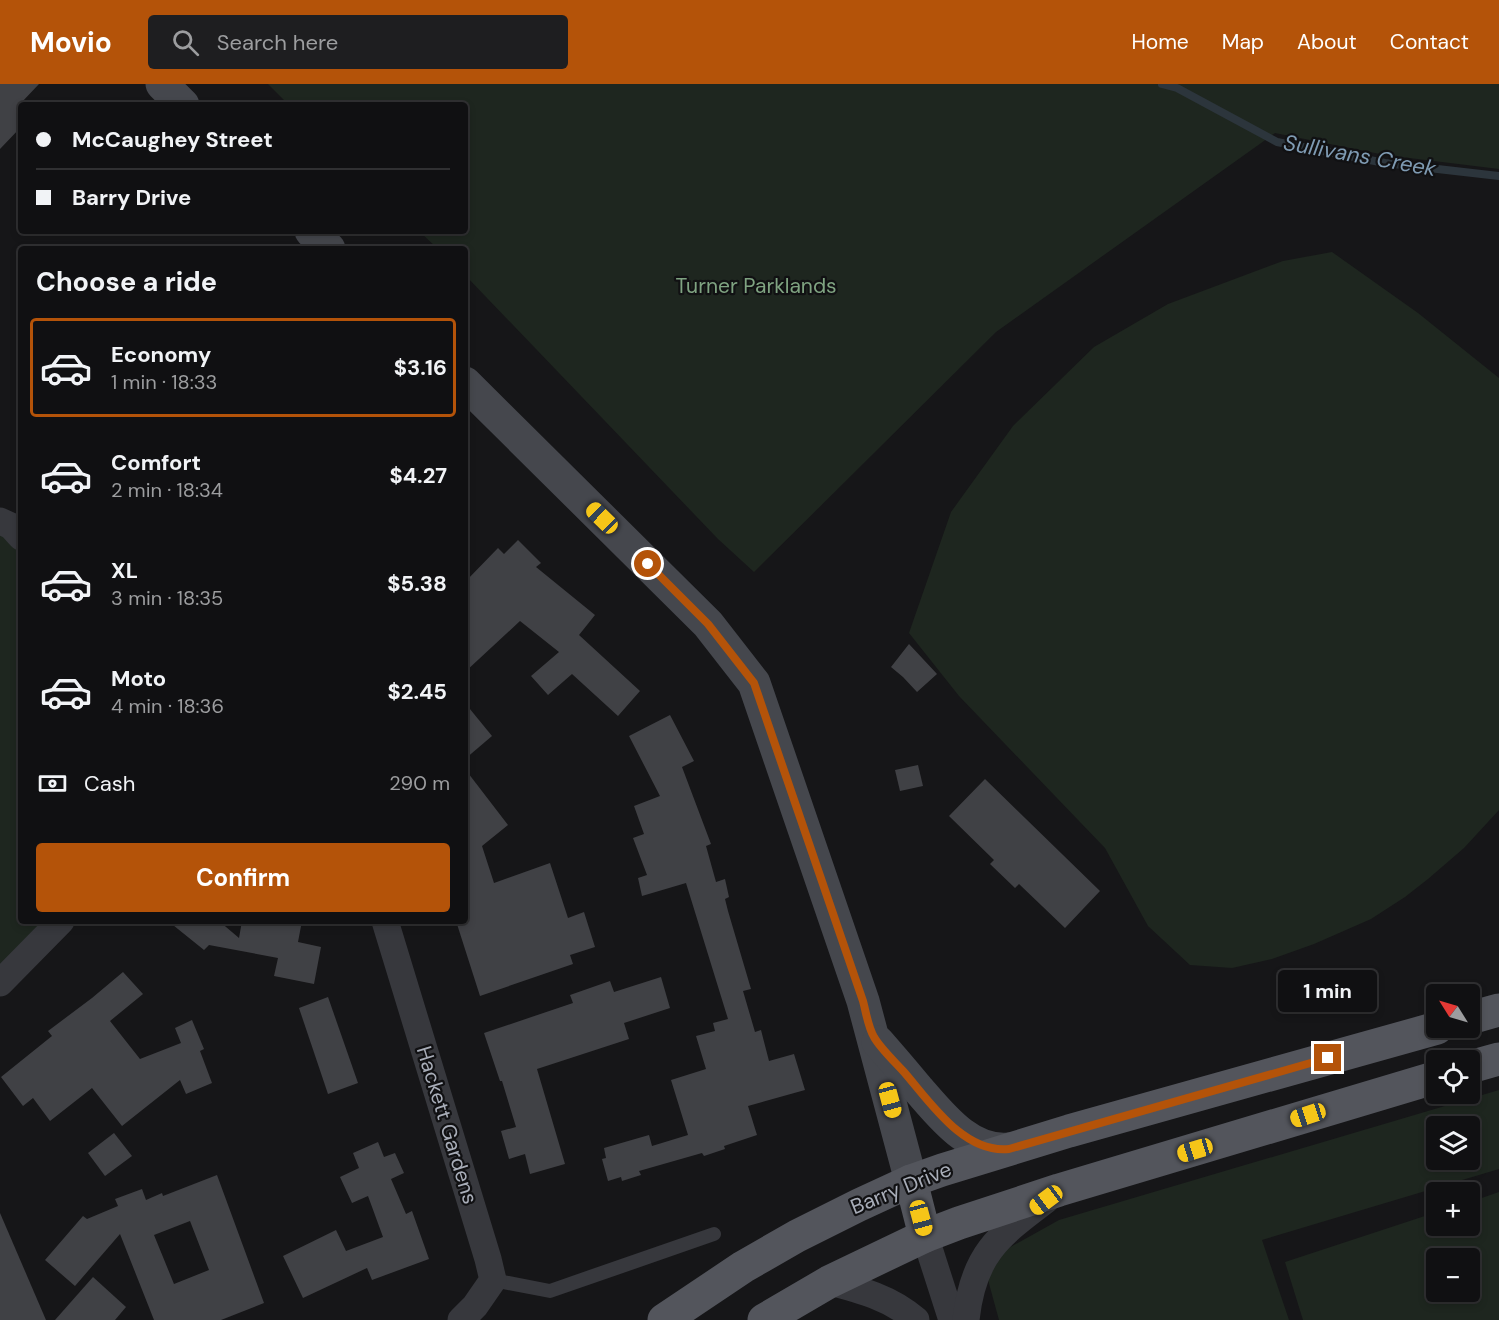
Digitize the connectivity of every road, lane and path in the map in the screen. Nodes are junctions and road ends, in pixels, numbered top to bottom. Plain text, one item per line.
1 (162, 84) edge
2 (180, 102) edge
3 (314, 234) edge
4 (326, 246) edge
5 (468, 386) edge
6 (0, 521) edge
7 (18, 534) edge
8 (58, 924) edge
9 (386, 924) edge
10 (0, 983) edge
11 (1499, 1010) edge
12 (1480, 1015) edge
13 (1426, 1031) edge
14 (873, 1036) junction
15 (1499, 1059) edge
16 (1480, 1064) edge
17 (1426, 1080) edge
18 (1009, 1149) junction
19 (911, 1181) junction
20 (1059, 1190) junction
21 (714, 1234) dead end
22 (925, 1236) junction
23 (493, 1280) junction
24 (829, 1282) junction
25 (461, 1320) edge
26 (664, 1320) edge
27 (764, 1320) edge
28 (916, 1320) edge
29 (952, 1320) edge
30 (966, 1320) edge

1 - 2 street
3 - 4 street
5 - 14 street
6 - 7 street
8 - 10 street
9 - 23 street, Hackett Gardens
11 - 12 main road
13 - 18 main road, Barry Drive
14 - 18 street
14 - 19 street
15 - 16 main road
17 - 20 main road
18 - 19 main road, Barry Drive
19 - 22 main road
19 - 26 main road, Barry Drive
20 - 22 main road
20 - 30 street
21 - 23 lane
22 - 24 main road
22 - 29 street
23 - 25 street
24 - 27 main road
24 - 28 street

